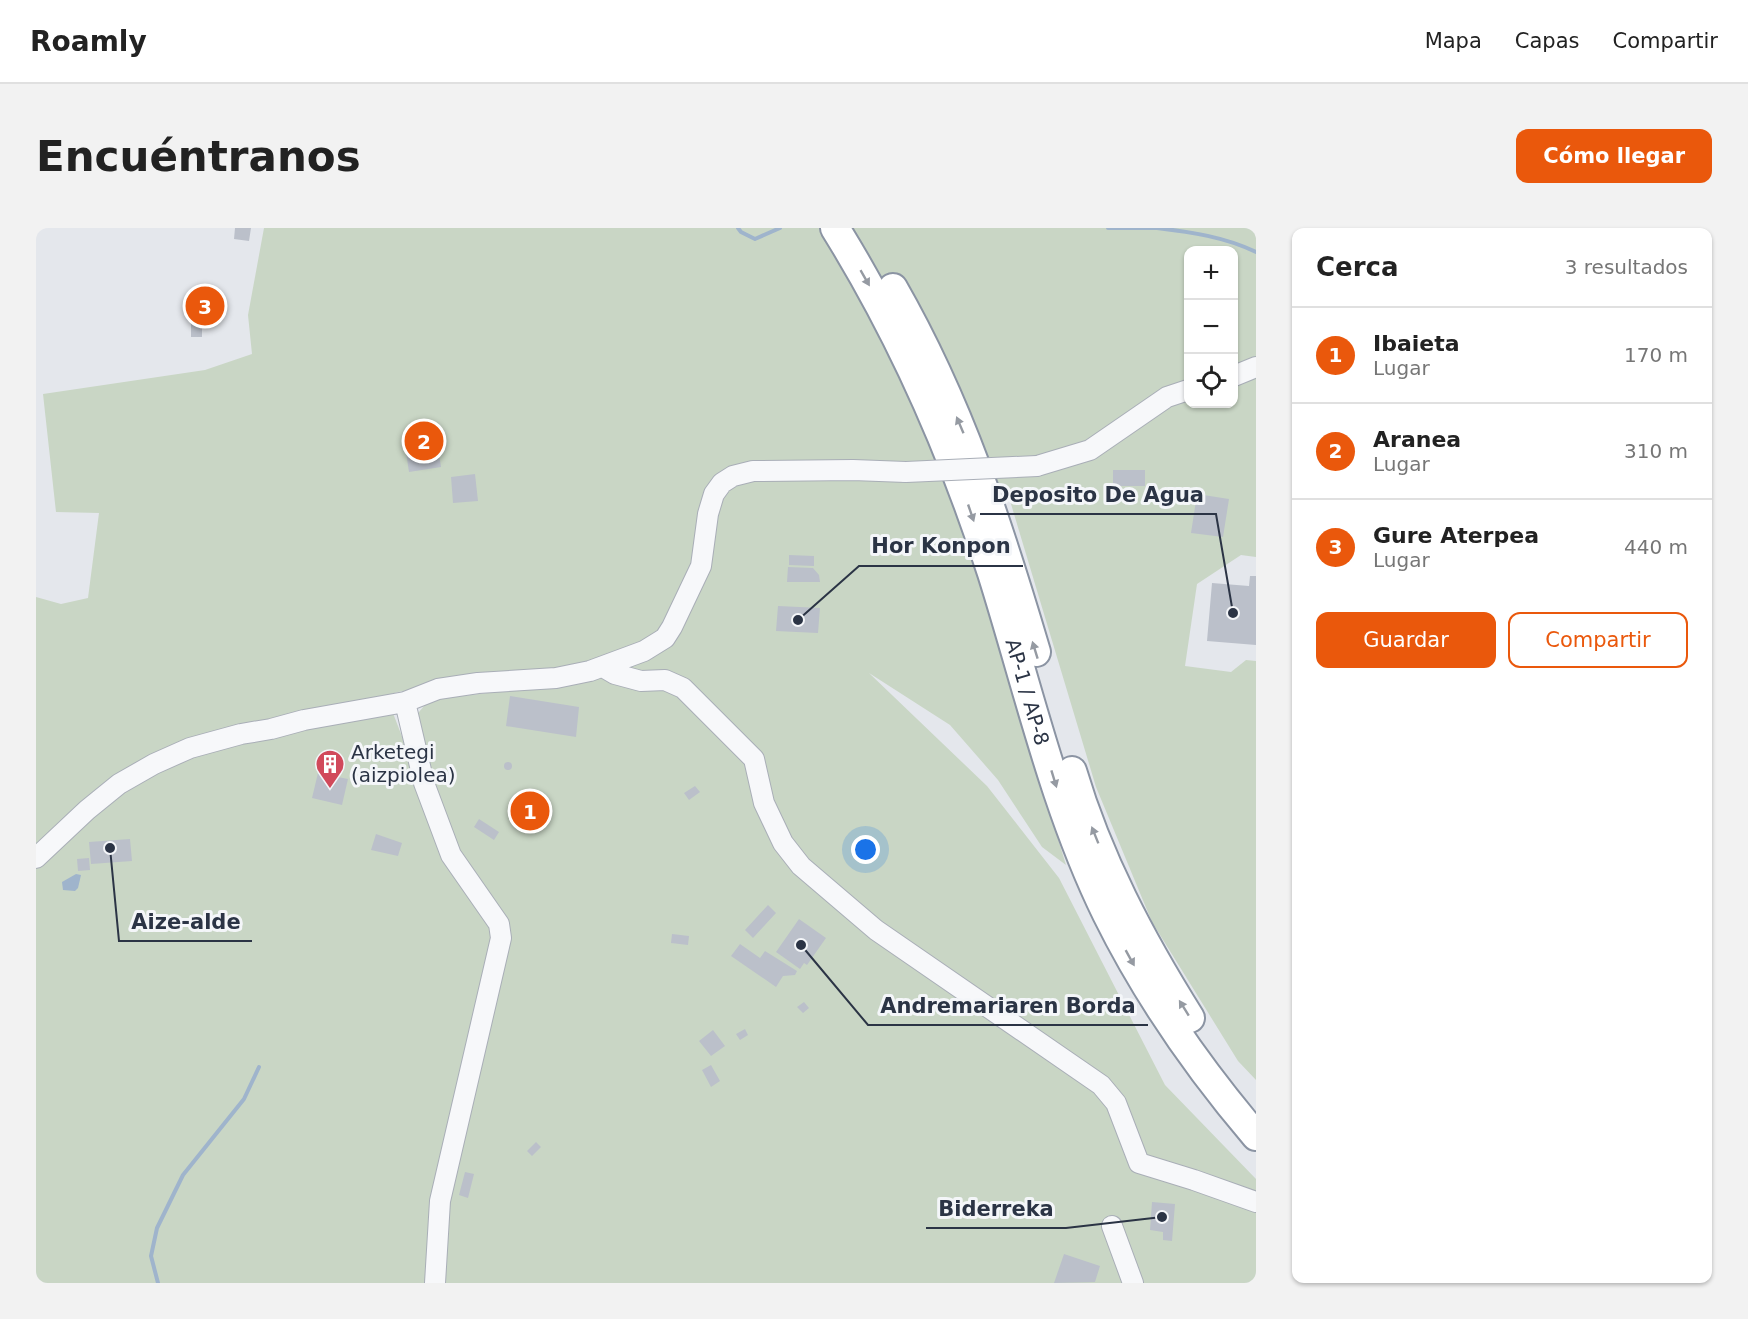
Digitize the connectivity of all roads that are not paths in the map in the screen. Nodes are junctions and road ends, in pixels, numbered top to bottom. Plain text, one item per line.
1 (835, 228) edge
2 (858, 228) edge
3 (1256, 367) edge
4 (1238, 374) edge
5 (1184, 391) edge
6 (603, 667) junction
7 (405, 702) junction
8 (36, 858) edge
9 (1256, 1106) edge
10 (1256, 1136) edge
11 (1256, 1202) edge
12 (1112, 1226) dead end
13 (435, 1283) edge
14 (1133, 1283) edge

1 -> 10 highway, AP-1 / AP-8
9 -> 2 highway, AP-1 / AP-8
3 - 4 street
5 - 6 street, bridge
6 - 7 street
6 - 11 street
7 - 8 street
7 - 13 street
12 - 14 street

